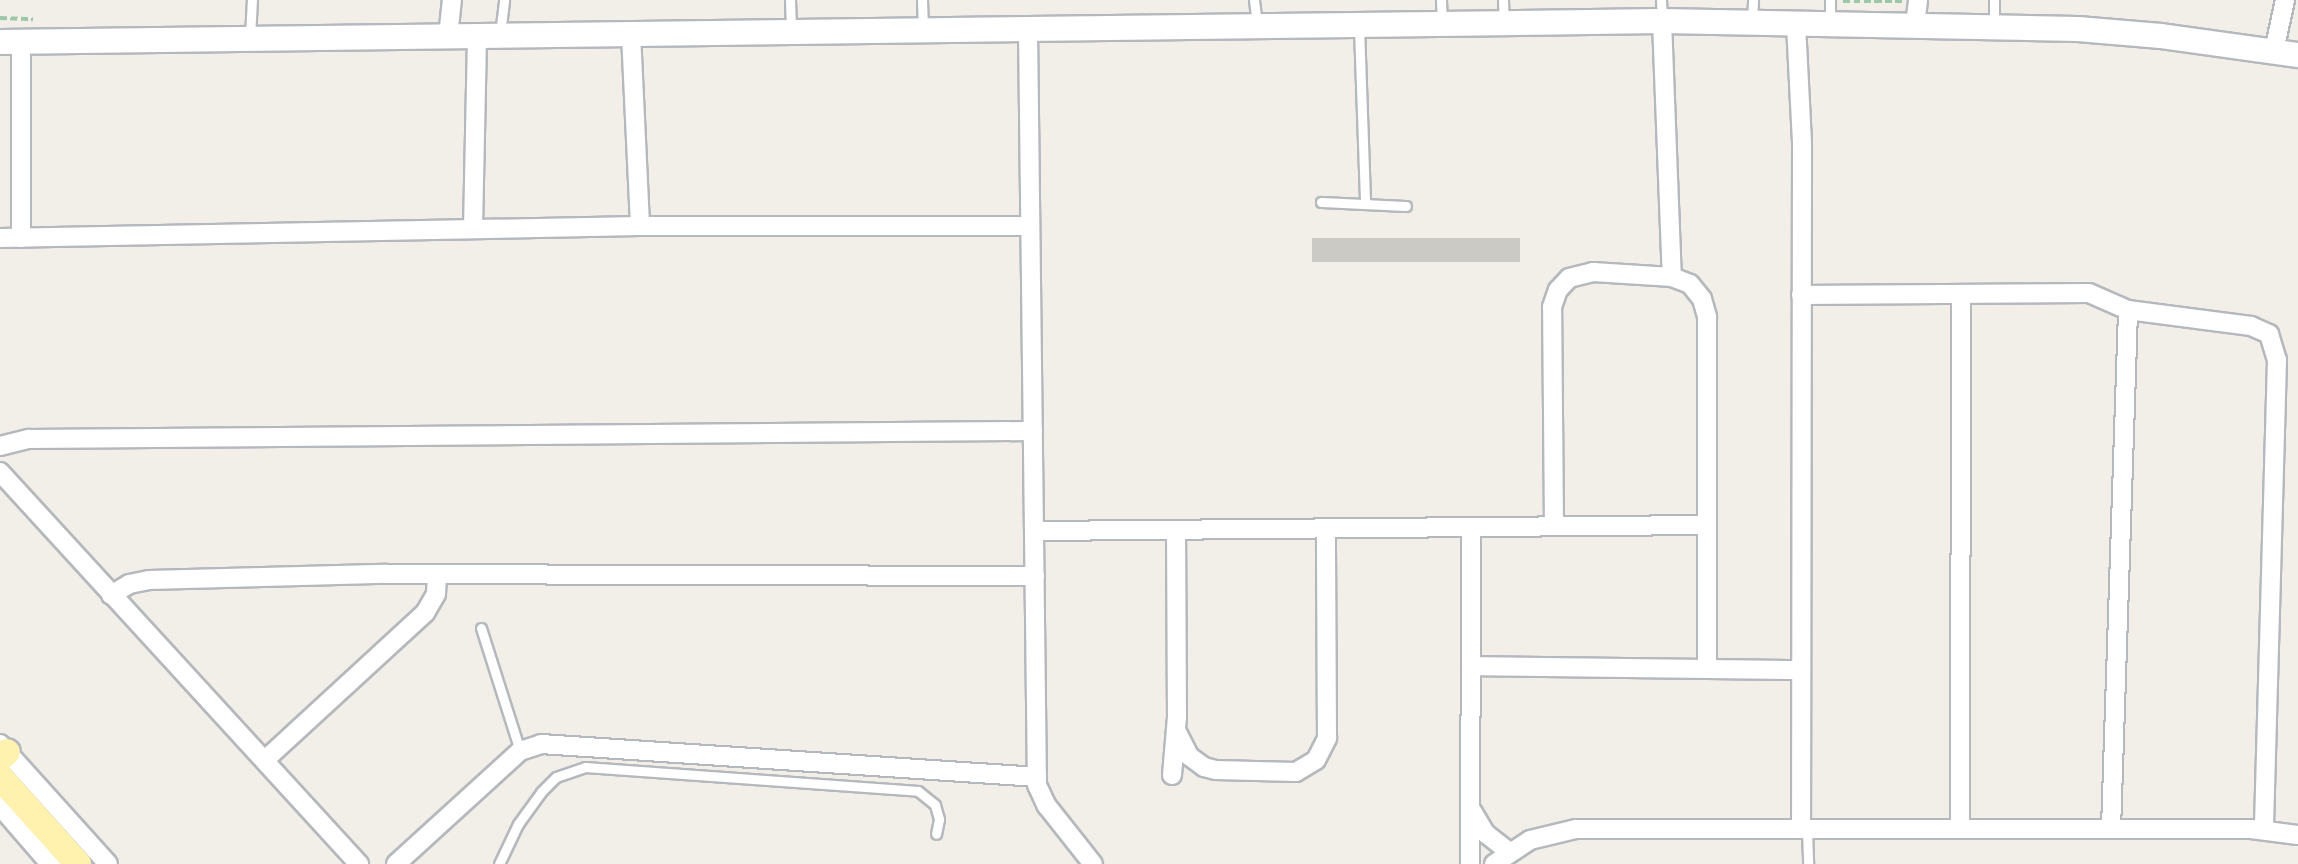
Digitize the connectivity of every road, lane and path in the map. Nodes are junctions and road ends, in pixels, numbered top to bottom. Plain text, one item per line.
1 (252, 0) edge
2 (452, 0) edge
3 (504, 0) edge
4 (790, 0) edge
5 (922, 0) edge
6 (1254, 0) edge
7 (1441, 0) edge
8 (1919, 0) edge
9 (1994, 0) edge
10 (2285, 0) edge
11 (1661, 11) edge
12 (1753, 11) edge
13 (1503, 12) edge
14 (1830, 12) edge
15 (1796, 23) junction
16 (1442, 25) junction
17 (1915, 25) junction
18 (1994, 25) junction
19 (1257, 27) junction
20 (1359, 27) junction
21 (1028, 29) junction
22 (923, 30) junction
23 (791, 32) junction
24 (631, 34) junction
25 (488, 36) junction
26 (250, 37) junction
27 (448, 37) junction
28 (10, 42) edge
29 (2286, 53) edge
30 (1321, 202) dead end
31 (1365, 204) junction
32 (1406, 206) dead end
33 (640, 226) junction
34 (1030, 226) junction
35 (473, 229) junction
36 (0, 238) edge
37 (21, 238) junction
38 (1672, 277) junction
39 (1961, 294) junction
40 (1801, 295) junction
41 (2128, 310) junction
42 (1033, 431) junction
43 (0, 446) edge
44 (0, 472) edge
45 (1707, 525) junction
46 (1554, 526) junction
47 (1471, 527) junction
48 (1326, 528) junction
49 (1176, 530) junction
50 (1034, 531) junction
51 (436, 575) junction
52 (1035, 576) junction
53 (111, 595) junction
54 (481, 628) dead end
55 (1471, 666) junction
56 (1707, 669) junction
57 (1801, 670) junction
58 (1177, 732) junction
59 (2, 751) edge
60 (520, 751) junction
61 (266, 759) junction
62 (1171, 775) dead end
63 (0, 777) edge
64 (1037, 777) junction
65 (0, 804) edge
66 (1472, 811) junction
67 (1960, 829) junction
68 (2111, 829) junction
69 (1804, 830) junction
70 (2264, 830) junction
71 (936, 834) dead end
72 (2298, 835) edge
73 (1510, 852) junction
74 (52, 864) edge
75 (78, 864) edge
76 (108, 864) edge
77 (359, 864) edge
78 (396, 864) edge
79 (499, 864) edge
80 (1093, 864) edge
81 (1470, 864) edge
82 (1494, 864) edge
83 (1808, 864) edge

1 - 26 lane
2 - 27 street
3 - 25 lane
4 - 23 lane
5 - 22 lane
6 - 19 lane
7 - 16 lane
8 - 17 street
9 - 18 lane
10 - 29 street
11 - 12 main road
11 - 13 main road
11 - 38 street
12 - 15 main road
13 - 16 main road
14 - 15 main road
14 - 17 main road
15 - 40 street
16 - 20 main road
17 - 18 main road
18 - 29 main road
19 - 20 main road
19 - 21 main road
20 - 31 lane
21 - 22 main road
21 - 34 street
22 - 23 main road
23 - 24 main road
24 - 25 main road
24 - 33 street
25 - 27 main road
25 - 35 street
26 - 27 main road
26 - 28 main road
28 - 37 street
30 - 31 lane
31 - 32 lane
33 - 34 street
33 - 35 street
34 - 42 street
35 - 37 street
36 - 37 street
38 - 45 street
38 - 46 street
39 - 40 street
39 - 41 street
39 - 67 street
40 - 57 street
41 - 68 street
41 - 70 street
42 - 43 street
42 - 50 street
44 - 53 street
45 - 46 street
45 - 56 street
46 - 47 street
47 - 48 street
47 - 55 street
48 - 49 street
48 - 58 street
49 - 50 street
49 - 58 street
50 - 52 street
51 - 52 street
51 - 53 street
51 - 61 street
52 - 64 street
53 - 61 street
54 - 60 lane
55 - 56 street
55 - 66 street
56 - 57 street
57 - 69 street
58 - 62 street
59 - 76 street
60 - 64 street
60 - 78 street
61 - 77 street
63 - 75 main road
64 - 80 street
65 - 74 street
66 - 73 street
66 - 81 street
67 - 68 street
67 - 69 street
68 - 70 street
69 - 73 street
69 - 83 lane
70 - 72 street
71 - 79 lane
73 - 82 street

